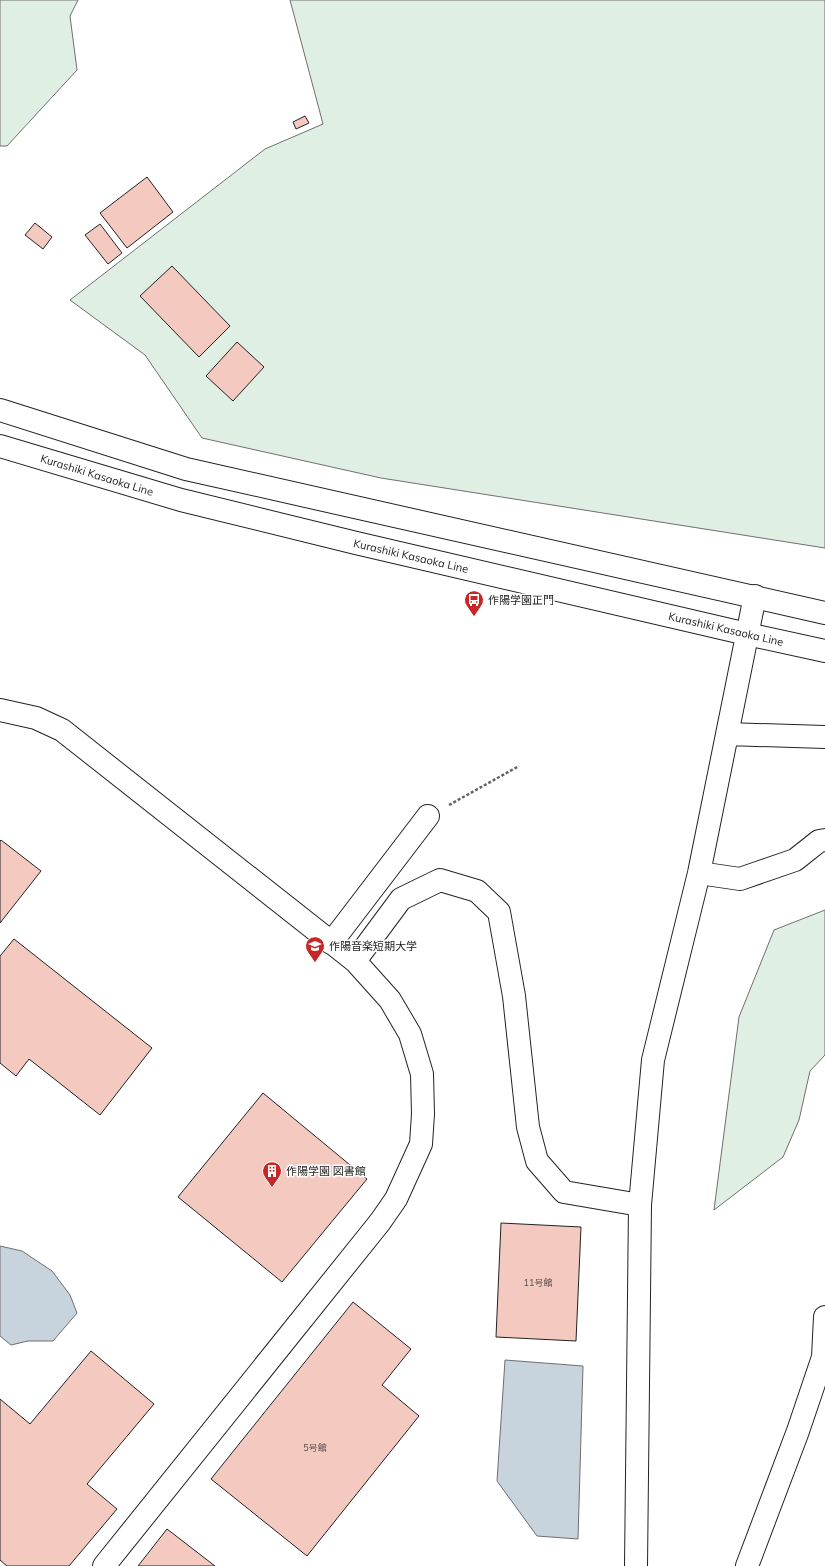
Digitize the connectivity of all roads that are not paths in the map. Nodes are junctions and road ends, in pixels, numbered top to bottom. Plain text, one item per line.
1 (0, 410) edge
2 (0, 446) edge
3 (755, 596) junction
4 (825, 613) edge
5 (748, 634) junction
6 (825, 651) edge
7 (0, 710) edge
8 (727, 734) junction
9 (825, 737) edge
10 (428, 816) road end
11 (825, 840) edge
12 (699, 873) junction
13 (331, 943) junction
14 (355, 961) junction
15 (640, 1205) junction
16 (825, 1317) edge
17 (104, 1566) edge
18 (636, 1566) edge
19 (747, 1566) edge

1 - 3 main road
2 - 5 main road, Kurashiki Kasaoka Line
3 - 4 main road
3 - 5 main road
5 - 6 main road, Kurashiki Kasaoka Line
5 - 8 main road
7 - 13 main road
8 - 9 main road
8 - 12 main road
10 - 13 main road
11 - 12 main road
12 - 15 main road
13 - 14 main road
14 - 15 main road
14 - 17 main road
15 - 18 main road
16 - 19 main road

